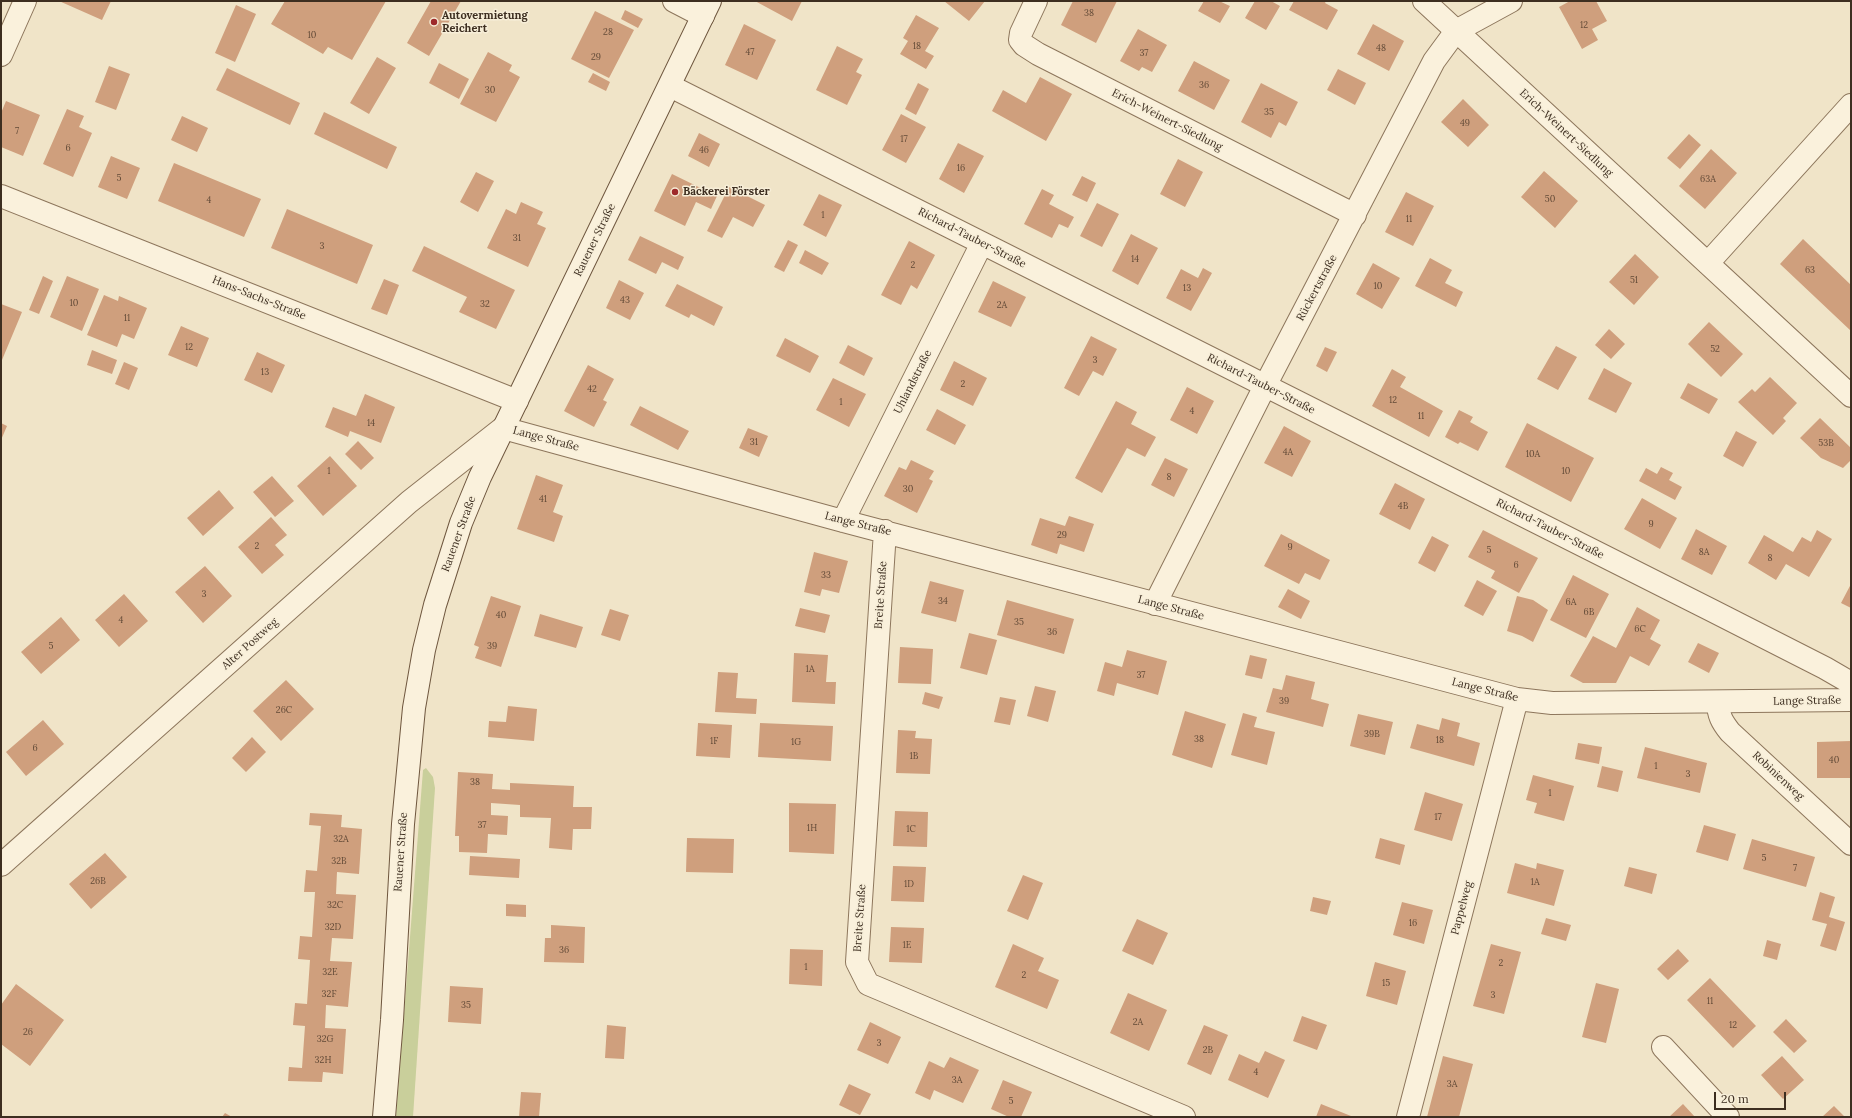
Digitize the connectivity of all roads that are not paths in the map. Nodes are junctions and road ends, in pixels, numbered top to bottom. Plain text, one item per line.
1 (25, 1) edge
2 (674, 1) edge
3 (1036, 1) edge
4 (1424, 1) edge
5 (1511, 1) edge
6 (707, 9) edge
7 (1456, 31) junction
8 (1, 55) edge
9 (670, 86) junction
10 (1851, 105) edge
11 (1, 196) edge
12 (1355, 215) junction
13 (982, 243) junction
14 (1708, 263) junction
15 (1265, 386) junction
16 (1851, 396) edge
17 (517, 401) junction
18 (503, 428) junction
19 (843, 521) junction
20 (885, 531) junction
21 (1155, 604) junction
22 (1851, 684) edge
23 (1517, 699) junction
24 (1851, 700) edge
25 (1718, 702) junction
26 (1851, 844) edge
27 (1, 865) edge
28 (1663, 1047) dead end
29 (384, 1117) edge
30 (1184, 1117) edge
31 (1408, 1117) edge
32 (1728, 1117) edge

1 - 8 street
2 - 6 street
3 - 12 street, Erich-Weinert-Siedlung
4 - 7 street, Erich-Weinert-Siedlung
5 - 7 street, Rückertstraße
6 - 9 street, Rauener Straße
7 - 12 street, Rückertstraße
7 - 14 street, Erich-Weinert-Siedlung
9 - 13 street, Richard-Tauber-Straße
9 - 17 street, Rauener Straße
10 - 14 street
11 - 17 street, Hans-Sachs-Straße
12 - 15 street, Rückertstraße
13 - 15 street, Richard-Tauber-Straße
13 - 19 street, Uhlandstraße
14 - 16 street, Erich-Weinert-Siedlung
15 - 21 street, Rückertstraße
15 - 22 street, Richard-Tauber-Straße
17 - 18 street, Rauener Straße
18 - 19 street, Lange Straße
18 - 27 street, Alter Postweg
18 - 29 street, Rauener Straße
19 - 20 street, Lange Straße
20 - 21 street, Lange Straße
20 - 30 street, Breite Straße
21 - 23 street, Lange Straße
23 - 25 street, Lange Straße
23 - 31 street, Pappelweg
24 - 25 street, Lange Straße
25 - 26 street, Robinienweg
28 - 32 street

